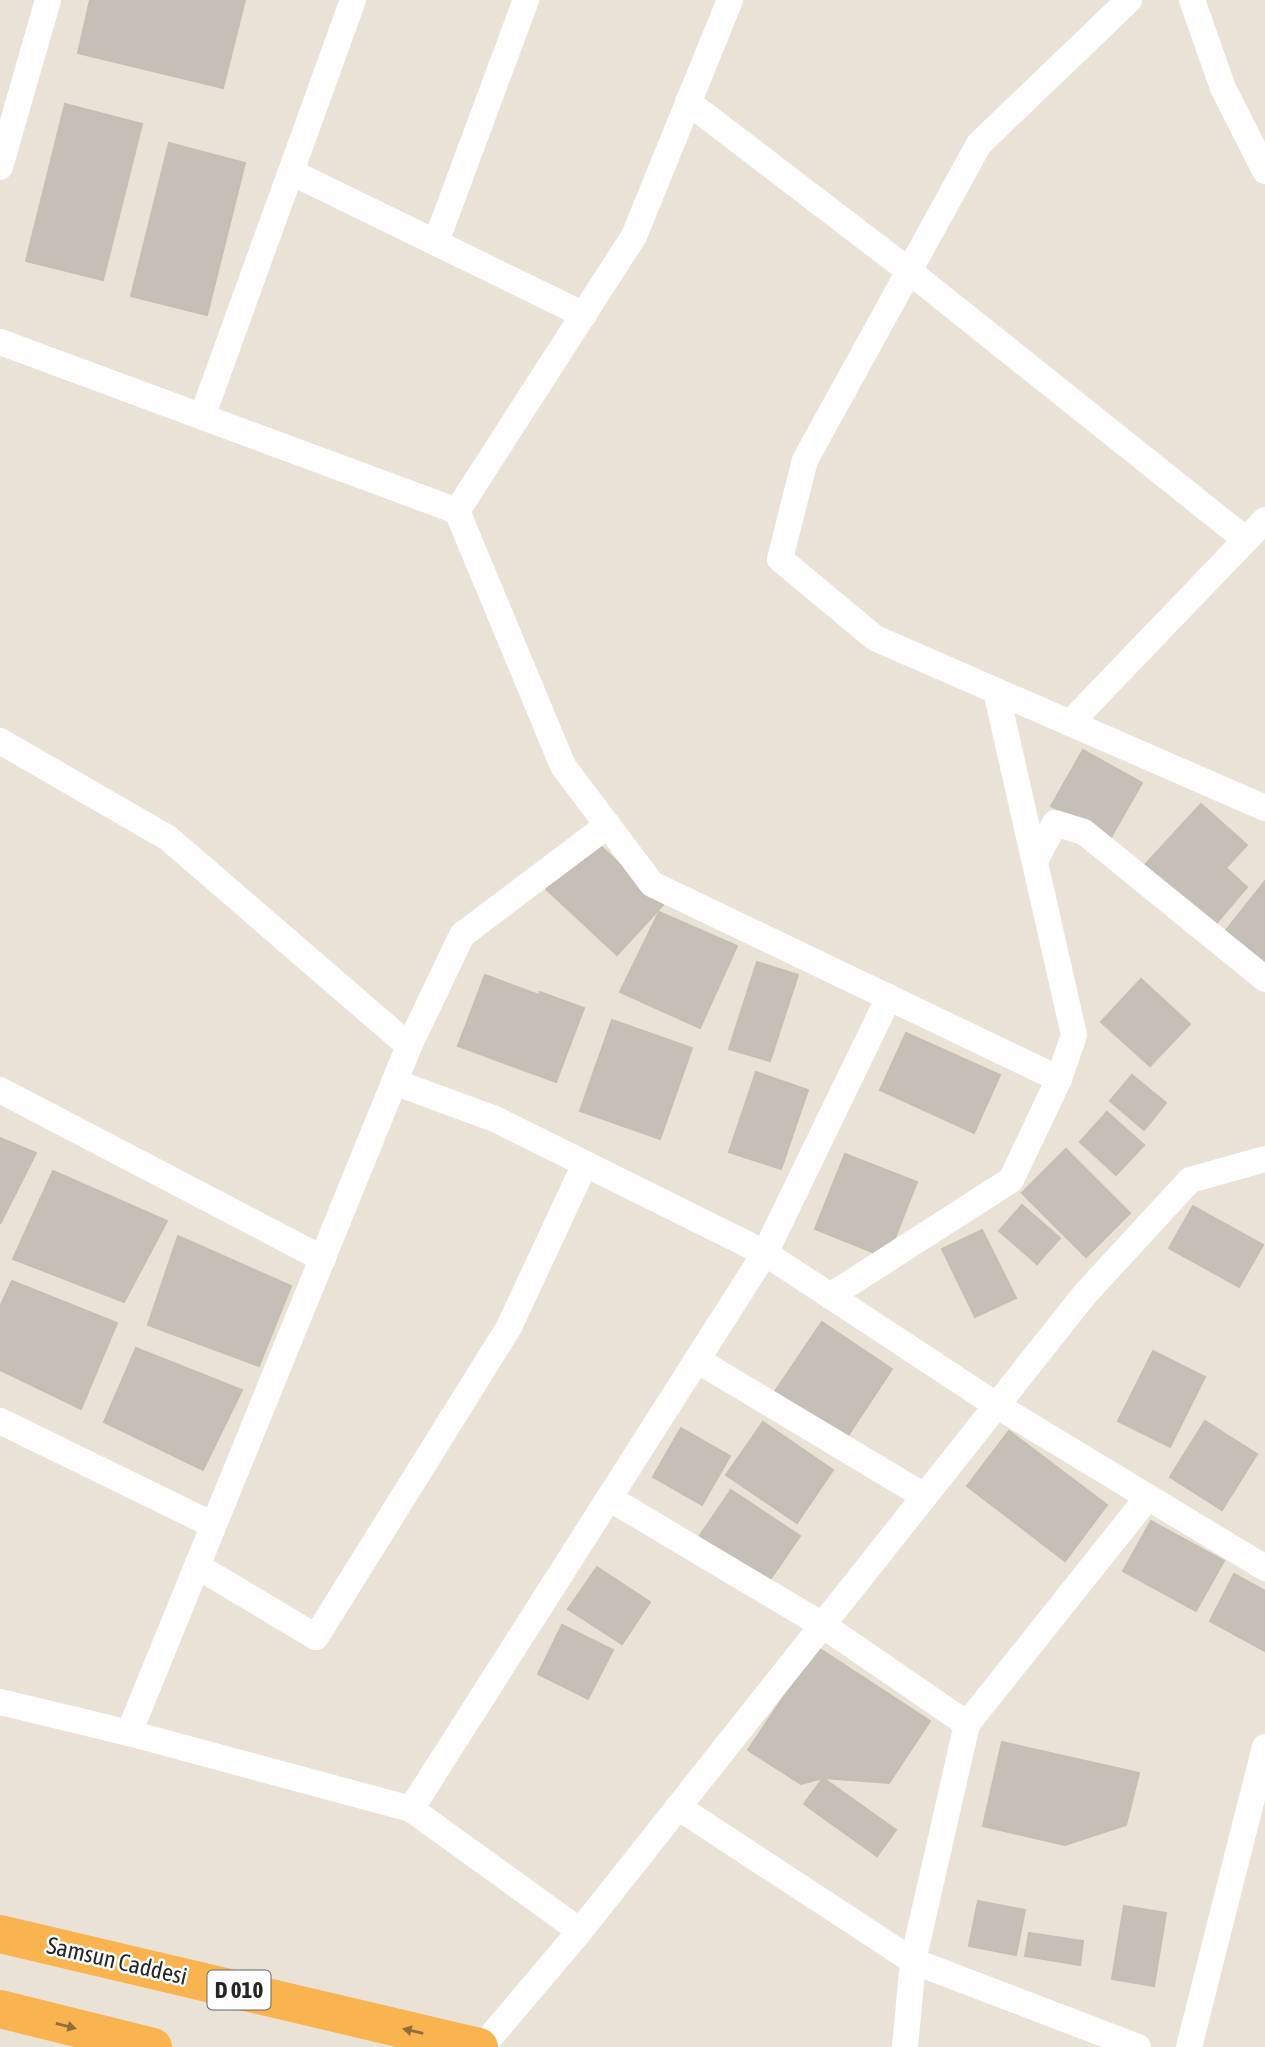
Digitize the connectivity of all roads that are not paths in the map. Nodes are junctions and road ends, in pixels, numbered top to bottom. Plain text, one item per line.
1 (48, 0) edge
2 (353, 0) edge
3 (526, 0) edge
4 (730, 0) edge
5 (1129, 0) edge
6 (1192, 0) edge
7 (688, 102) junction
8 (1259, 147) edge
9 (0, 167) edge
10 (1265, 171) edge
11 (291, 172) junction
12 (436, 242) junction
13 (909, 271) junction
14 (584, 314) junction
15 (0, 342) edge
16 (202, 417) junction
17 (457, 511) junction
18 (1265, 520) edge
19 (1246, 540) junction
20 (996, 691) junction
21 (1070, 723) junction
22 (0, 741) edge
23 (1265, 808) edge
24 (608, 825) junction
25 (1035, 861) junction
26 (1265, 979) edge
27 (888, 997) junction
28 (409, 1046) junction
29 (1059, 1079) junction
30 (394, 1082) junction
31 (0, 1090) edge
32 (1265, 1140) edge
33 (1258, 1161) edge
34 (585, 1164) junction
35 (765, 1253) junction
36 (323, 1259) junction
37 (830, 1296) junction
38 (697, 1360) junction
39 (996, 1405) junction
40 (0, 1421) edge
41 (924, 1496) junction
42 (1148, 1497) junction
43 (609, 1498) junction
44 (213, 1525) junction
45 (197, 1566) junction
46 (1265, 1568) edge
47 (824, 1626) junction
48 (0, 1702) edge
49 (967, 1724) junction
50 (129, 1732) junction
51 (1265, 1747) edge
52 (678, 1807) junction
53 (411, 1809) junction
54 (580, 1931) junction
55 (0, 1934) edge
56 (914, 1961) junction
57 (0, 2009) edge
58 (153, 2047) edge
59 (481, 2047) edge
60 (905, 2047) edge
61 (1138, 2047) edge
62 (1189, 2047) edge

1 - 9 street
2 - 11 street
3 - 12 street
4 - 7 street
5 - 13 street
6 - 8 street
7 - 13 street
7 - 14 street
8 - 10 street
11 - 12 street
11 - 16 street
12 - 14 street
13 - 19 street
13 - 20 street
14 - 17 street
15 - 16 street
16 - 17 street
17 - 24 street
18 - 19 street
19 - 21 street
20 - 21 street
20 - 25 street
21 - 23 street
22 - 28 street
24 - 27 street
24 - 28 street
25 - 26 street
25 - 29 street
27 - 29 street
27 - 35 street
28 - 30 street
29 - 37 street
30 - 34 street
30 - 36 street
31 - 36 street
32 - 33 street
33 - 39 street
34 - 35 street
34 - 45 street
35 - 37 street
35 - 38 street
36 - 44 street
37 - 39 street
38 - 41 street
38 - 43 street
39 - 41 street
39 - 42 street
40 - 44 street
41 - 47 street
42 - 46 street
42 - 49 street
43 - 47 street
43 - 53 street
44 - 45 street
45 - 50 street
47 - 49 street
47 - 52 street
48 - 50 street
49 - 56 street
50 - 53 street
51 - 62 street
52 - 54 street
52 - 56 street
53 - 54 street
54 - 59 street
59 -> 55 highway, Samsun Caddesi / D 010
56 - 60 street
56 - 61 street
57 -> 58 highway

